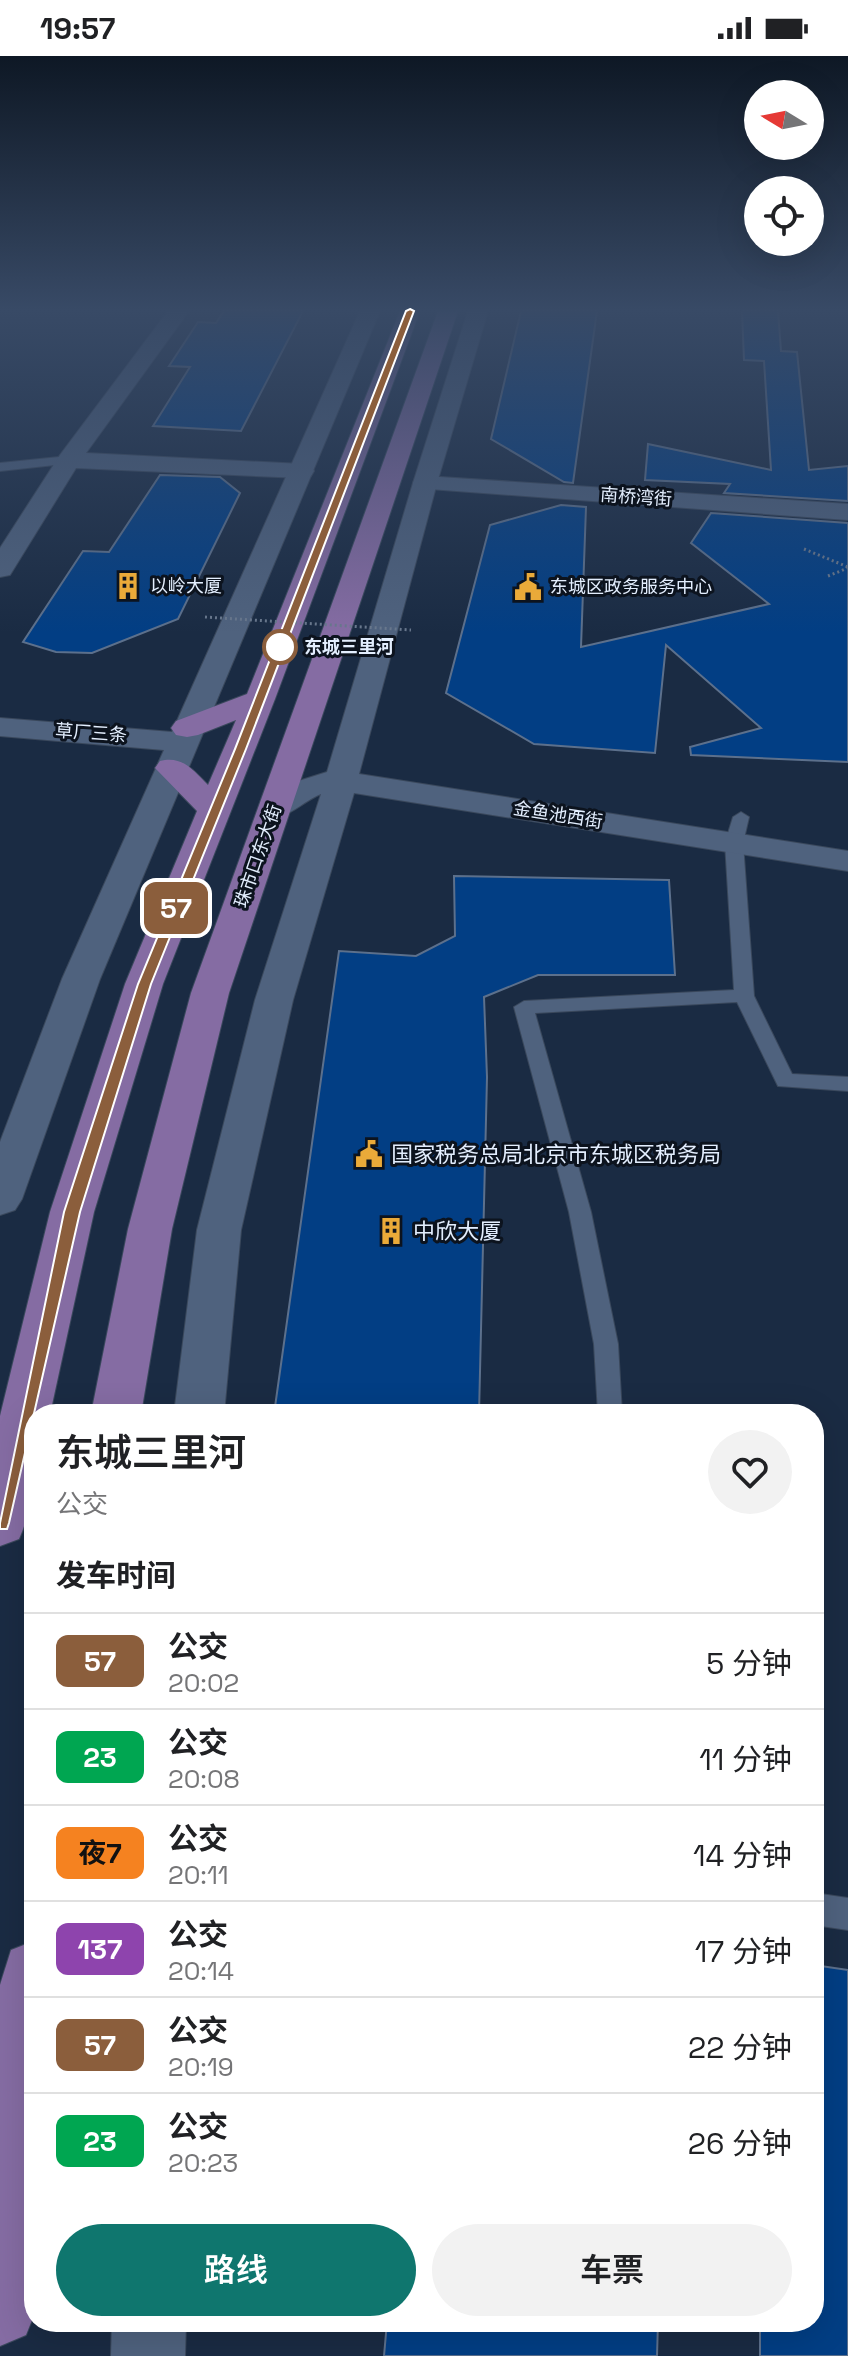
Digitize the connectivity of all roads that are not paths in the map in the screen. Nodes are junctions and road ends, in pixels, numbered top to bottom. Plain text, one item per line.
1 (100, 418) edge
2 (324, 418) edge
3 (369, 418) edge
4 (410, 418) edge
5 (445, 418) edge
6 (69, 460) junction
7 (0, 467) edge
8 (302, 471) junction
9 (425, 483) junction
10 (848, 512) edge
11 (0, 569) edge
12 (260, 699) junction
13 (304, 723) junction
14 (0, 727) edge
15 (180, 746) junction
16 (345, 768) junction
17 (275, 809) junction
18 (216, 810) junction
19 (737, 830) junction
20 (848, 834) edge
21 (848, 861) edge
22 (744, 996) junction
23 (848, 1084) edge
24 (0, 1199) edge
25 (28, 1404) edge
26 (118, 1404) edge
27 (200, 1404) edge
28 (609, 1404) edge
29 (24, 1419) edge
30 (0, 1523) edge
31 (824, 1910) edge
32 (848, 1914) edge
33 (24, 2045) edge
34 (0, 2309) edge
35 (149, 2332) edge
36 (148, 2356) edge

1 - 6 street
2 - 8 street
3 - 12 main road
4 - 13 main road, 珠市口东大街
5 - 9 street
6 - 7 lane
6 - 8 street
6 - 11 street
8 - 15 street
9 - 10 street, 南桥湾街
9 - 16 street
12 - 15 main road
12 - 18 main road
13 - 16 street, 金鱼池西街
13 - 17 main road, 珠市口东大街
14 - 15 street, 草厂三条
15 - 18 main road
15 - 24 street
16 - 17 street, 金鱼池西街
16 - 19 street, 金鱼池西街
16 - 27 street
17 - 26 main road, 珠市口东大街
18 - 25 main road
19 - 20 street, 金鱼池西街
19 - 21 street, 金鱼池西街
19 - 22 lane
22 - 23 lane
22 - 28 lane
29 - 30 main road
31 - 32 lane
33 - 34 main road
35 - 36 street

